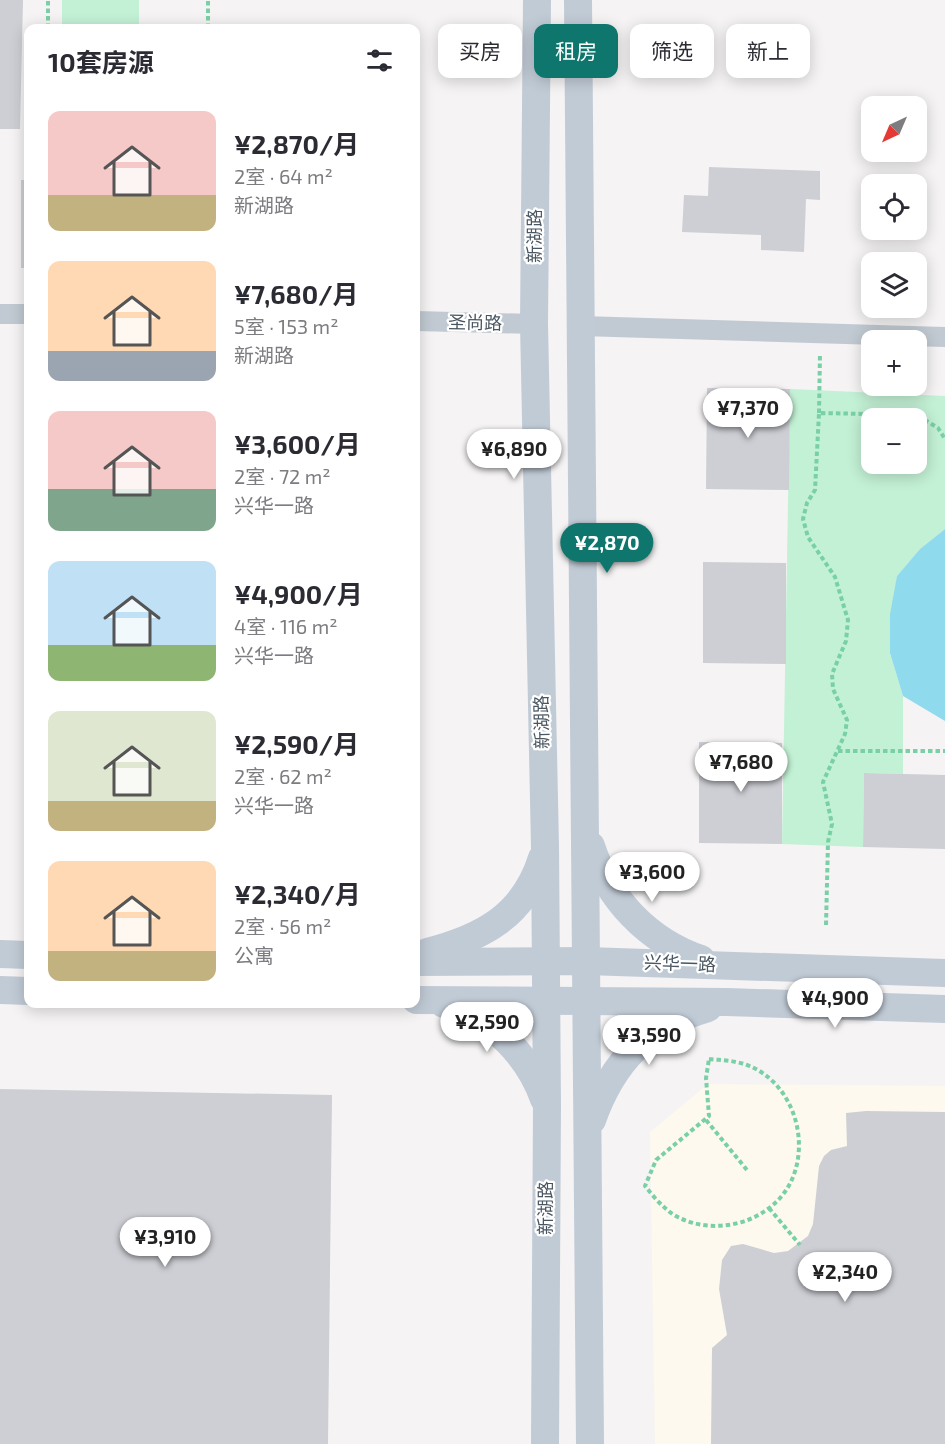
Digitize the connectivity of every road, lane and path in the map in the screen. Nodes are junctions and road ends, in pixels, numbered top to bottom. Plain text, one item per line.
1 (48, 0) edge
2 (208, 0) edge
3 (537, 0) edge
4 (578, 0) edge
5 (48, 24) edge
6 (208, 24) edge
7 (0, 314) edge
8 (24, 314) edge
9 (420, 321) edge
10 (534, 324) junction
11 (581, 326) junction
12 (821, 333) junction
13 (945, 337) edge
14 (819, 412) junction
15 (945, 439) edge
16 (540, 608) junction
17 (584, 609) junction
18 (838, 751) junction
19 (945, 751) edge
20 (586, 828) junction
21 (545, 847) junction
22 (826, 925) dead end
23 (0, 954) edge
24 (420, 954) edge
25 (24, 955) edge
26 (545, 961) junction
27 (587, 961) junction
28 (420, 962) edge
29 (729, 966) junction
30 (842, 970) junction
31 (945, 973) edge
32 (0, 990) edge
33 (24, 991) edge
34 (422, 1000) edge
35 (546, 1000) junction
36 (587, 1001) junction
37 (727, 1002) junction
38 (838, 1006) junction
39 (945, 1009) edge
40 (547, 1106) junction
41 (706, 1120) junction
42 (587, 1148) junction
43 (747, 1170) dead end
44 (769, 1208) junction
45 (800, 1245) dead end
46 (590, 1442) edge
47 (545, 1444) edge

1 - 5 path
2 - 6 path
3 - 10 main road, 新湖路
4 - 11 main road
7 - 8 street
9 - 10 street, 圣尚路
10 - 16 main road, 新湖路
11 - 12 street
11 - 17 main road
12 - 13 street
12 - 14 path
14 - 15 path
14 - 18 path
16 - 17 main road
16 - 21 main road, 新湖路
17 - 20 main road
18 - 19 path
18 - 22 path
20 - 27 main road
20 - 29 main road
21 - 24 main road
21 - 26 main road, 新湖路
23 - 25 main road
26 - 27 main road, 兴华一路
26 - 28 main road, 兴华一路
26 - 35 main road, 新湖路
27 - 29 main road, 兴华一路
27 - 36 main road
29 - 30 main road, 兴华一路
30 - 31 main road, 兴华一路
30 - 38 main road
32 - 33 main road
34 - 35 main road, 兴华一路
34 - 40 main road
35 - 36 main road, 兴华一路
35 - 40 main road, 新湖路
36 - 37 main road, 兴华一路
36 - 42 main road
37 - 38 main road, 兴华一路
37 - 42 main road
38 - 39 main road, 兴华一路
40 - 47 main road, 新湖路
41 - 43 path
41 - 44 path
41 - 44 path
42 - 46 main road
44 - 45 path

